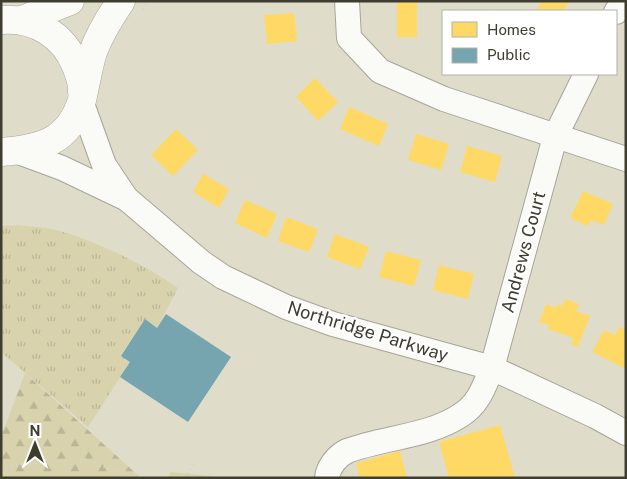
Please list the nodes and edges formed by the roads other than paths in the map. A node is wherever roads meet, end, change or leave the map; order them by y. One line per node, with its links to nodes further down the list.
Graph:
1 (70, 1): 4 (main road)
2 (347, 1): 7 (street)
3 (130, 7): 6 (main road)
4 (8, 19): 6 (main road)
5 (586, 75): 7 (street, Andrews Court)
6 (81, 101): 8 (main road); 10 (street, Northridge Parkway)
7 (555, 137): 9 (street); 11 (street, Andrews Court)
8 (6, 149): 10 (street, Northridge Parkway)
9 (626, 159)
10 (128, 199): 11 (street, Northridge Parkway)
11 (492, 368): 12 (street, Northridge Parkway); 13 (street, Andrews Court)
12 (626, 433)
13 (327, 478)

